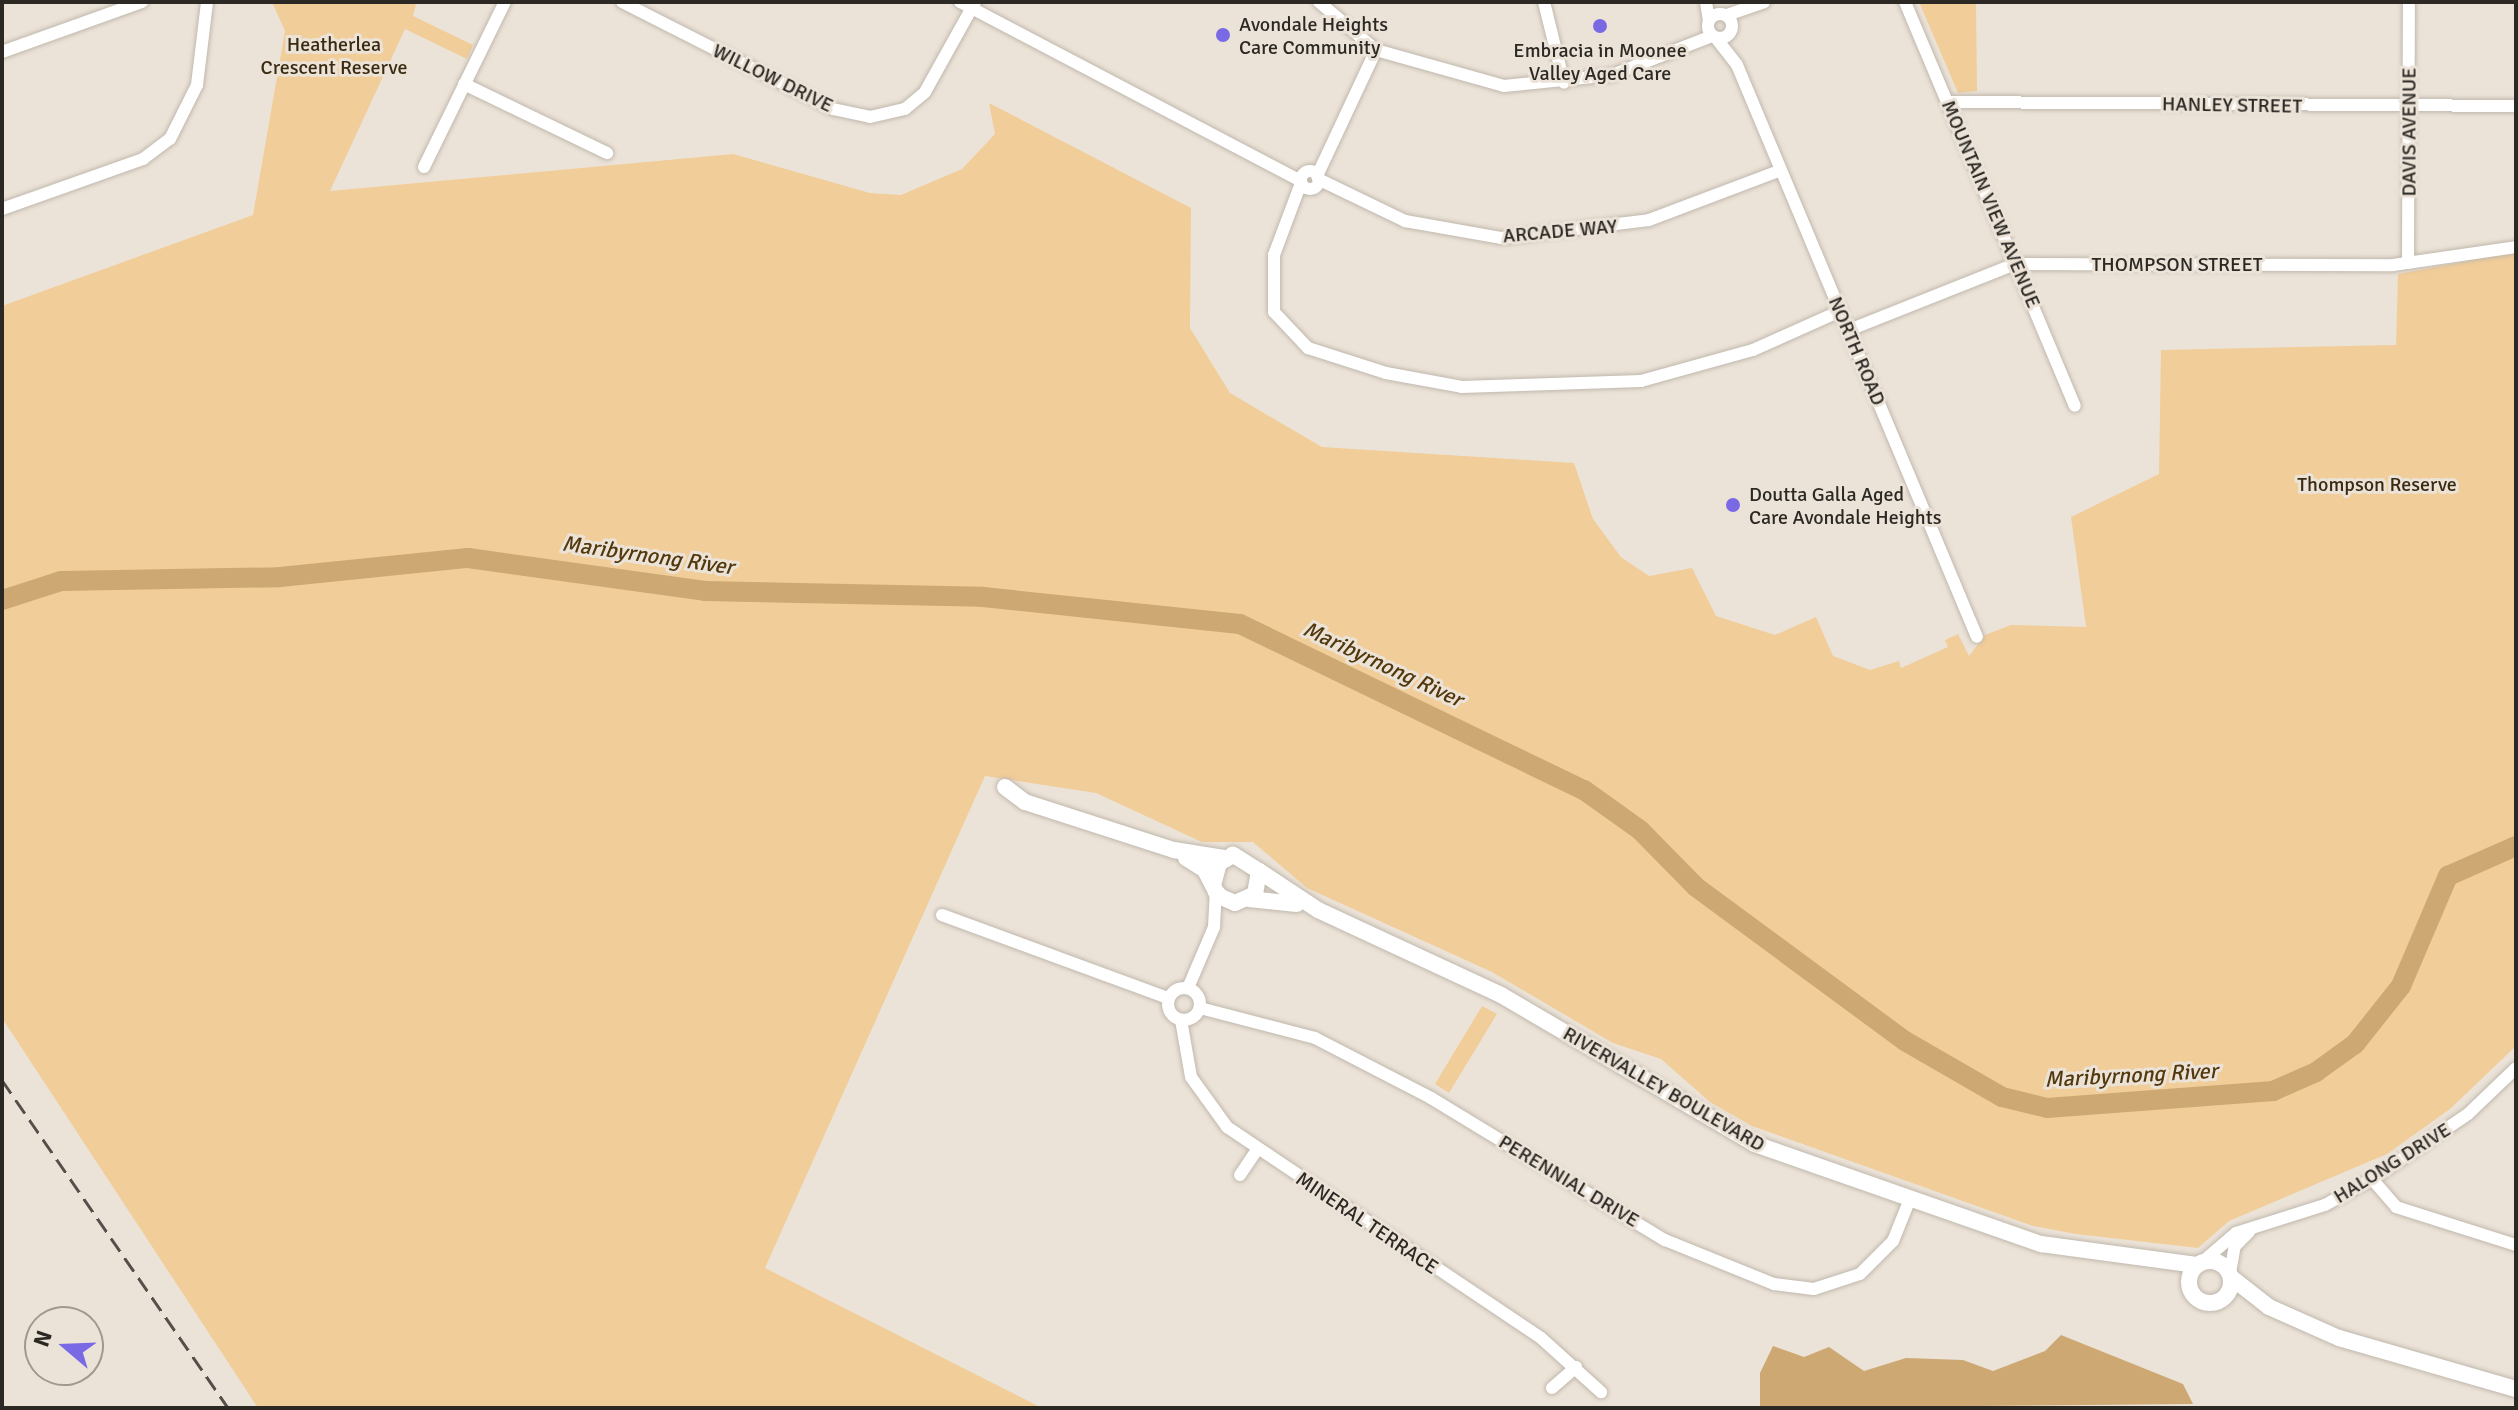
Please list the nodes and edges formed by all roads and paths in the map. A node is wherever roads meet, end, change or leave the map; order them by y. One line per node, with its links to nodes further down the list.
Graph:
1 (142, 2): 15 (street)
2 (207, 2): 25 (street)
3 (505, 2): 17 (street)
4 (622, 2): 11 (street, WILLOW DRIVE)
5 (1319, 2): 14 (street)
6 (1544, 2): 16 (street)
7 (1706, 2): 13 (street, NORTH ROAD)
8 (1714, 2): 13 (street, NORTH ROAD)
9 (1905, 2): 18 (street, MOUNTAIN VIEW AVENUE)
10 (2409, 2): 19 (street, DAVIS AVENUE)
11 (969, 4): 24 (street, ARCADE WAY)
12 (1759, 4): 13 (street)
13 (1720, 27): 16 (street); 23 (street, NORTH ROAD)
14 (1376, 50): 16 (street); 24 (street)
15 (2, 52)
16 (1564, 83)
17 (464, 84): 21 (street); 22 (street)
18 (1949, 102): 19 (street, HANLEY STREET); 28 (street, MOUNTAIN VIEW AVENUE)
19 (2409, 106): 20 (street, HANLEY STREET); 27 (street, DAVIS AVENUE)
20 (2516, 106)
21 (607, 153)
22 (424, 167)
23 (1779, 171): 24 (street, ARCADE WAY); 29 (street, NORTH ROAD)
24 (1310, 180): 29 (street)
25 (2, 209)
26 (2516, 247): 27 (street, THOMPSON STREET)
27 (2408, 263): 28 (street, THOMPSON STREET)
28 (2015, 264): 30 (street, THOMPSON STREET); 31 (street, MOUNTAIN VIEW AVENUE)
29 (1840, 311): 30 (street, NORTH ROAD)
30 (1849, 330): 32 (street, NORTH ROAD)
31 (2075, 406)
32 (1977, 637)
33 (1005, 787): 34 (street)
34 (1174, 850): 35 (street); 37 (street)
35 (1225, 858): 36 (street, RIVERVALLEY BOULEVARD); 37 (street)
36 (1259, 871): 38 (street); 39 (street, RIVERVALLEY BOULEVARD)
37 (1215, 888): 38 (street, RIVERVALLEY BOULEVARD); 41 (street)
38 (1246, 900): 39 (street, RIVERVALLEY BOULEVARD); 41 (street)
39 (1318, 910): 50 (street, RIVERVALLEY BOULEVARD)
40 (942, 915): 43 (street)
41 (1207, 945): 42 (street)
42 (1188, 988): 43 (street); 44 (street)
43 (1168, 998): 45 (street)
44 (1200, 1008): 45 (street); 50 (street, PERENNIAL DRIVE)
45 (1181, 1020): 47 (street, MINERAL TERRACE)
46 (2516, 1068): 49 (street, HALONG DRIVE)
47 (1257, 1150): 48 (street); 59 (street, MINERAL TERRACE)
48 (1240, 1175)
49 (2372, 1179): 51 (street, HALONG DRIVE); 52 (street)
50 (1910, 1199): 54 (street, RIVERVALLEY BOULEVARD)
51 (2252, 1230): 53 (street, HALONG DRIVE); 55 (street)
52 (2516, 1245)
53 (2199, 1264): 54 (street, RIVERVALLEY BOULEVARD); 55 (street); 56 (street)
54 (2162, 1265): 56 (street)
55 (2231, 1276): 57 (street); 58 (street)
56 (2194, 1295): 57 (street)
57 (2220, 1301): 58 (street)
58 (2269, 1307): 61 (street)
59 (1576, 1367): 60 (street); 62 (street, MINERAL TERRACE)
60 (1552, 1388)
61 (2516, 1389)
62 (1601, 1392)

